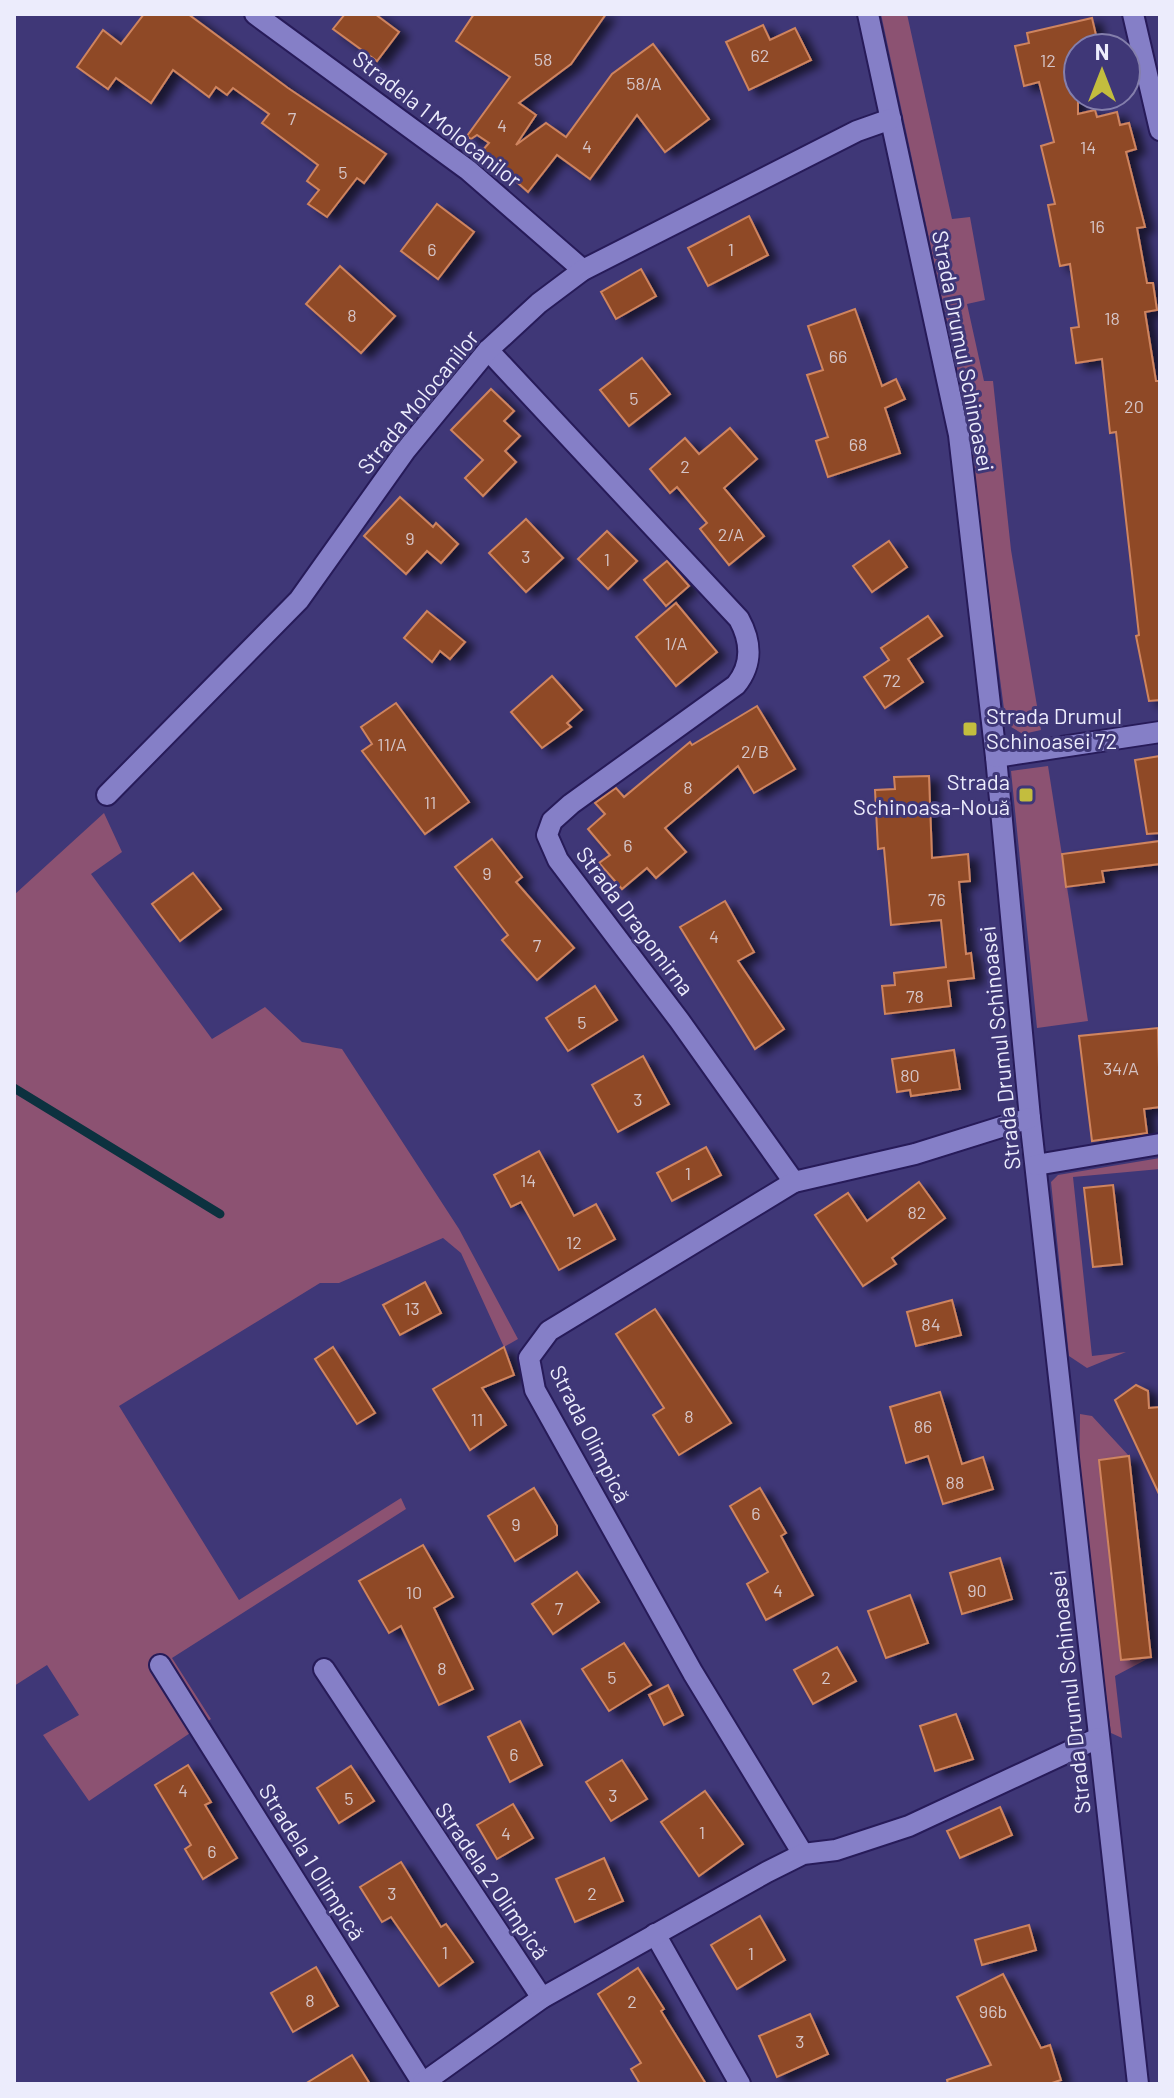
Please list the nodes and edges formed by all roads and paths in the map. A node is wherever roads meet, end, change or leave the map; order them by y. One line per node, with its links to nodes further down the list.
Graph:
1 (255, 14): 6 (street, Stradela 1 Molocanilor)
2 (868, 14): 4 (street, Strada Drumul Schinoasei)
3 (1133, 14): 5 (street)
4 (891, 119): 6 (street, Strada Molocanilor); 9 (street, Strada Drumul Schinoasei)
5 (1160, 130)
6 (583, 270): 7 (street, Strada Molocanilor)
7 (488, 350): 10 (street, Strada Molocanilor); 14 (street, Strada Dragomirna)
8 (1160, 732): 9 (street)
9 (996, 757): 11 (street, Strada Drumul Schinoasei)
10 (107, 795)
11 (1030, 1118): 13 (street, Strada Drumul Schinoasei); 14 (street, Strada Olimpică)
12 (1160, 1144): 13 (street)
13 (1036, 1165): 17 (street, Strada Drumul Schinoasei)
14 (794, 1182): 18 (street, Strada Olimpică)
15 (160, 1665): 21 (street, Stradela 1 Olimpică)
16 (324, 1669): 20 (street, Stradela 2 Olimpică)
17 (1098, 1738): 18 (street); 23 (street, Strada Drumul Schinoasei)
18 (803, 1854): 19 (street)
19 (655, 1934): 20 (street); 22 (street)
20 (542, 1998): 21 (street)
21 (423, 2084)
22 (740, 2084)
23 (1138, 2084)

